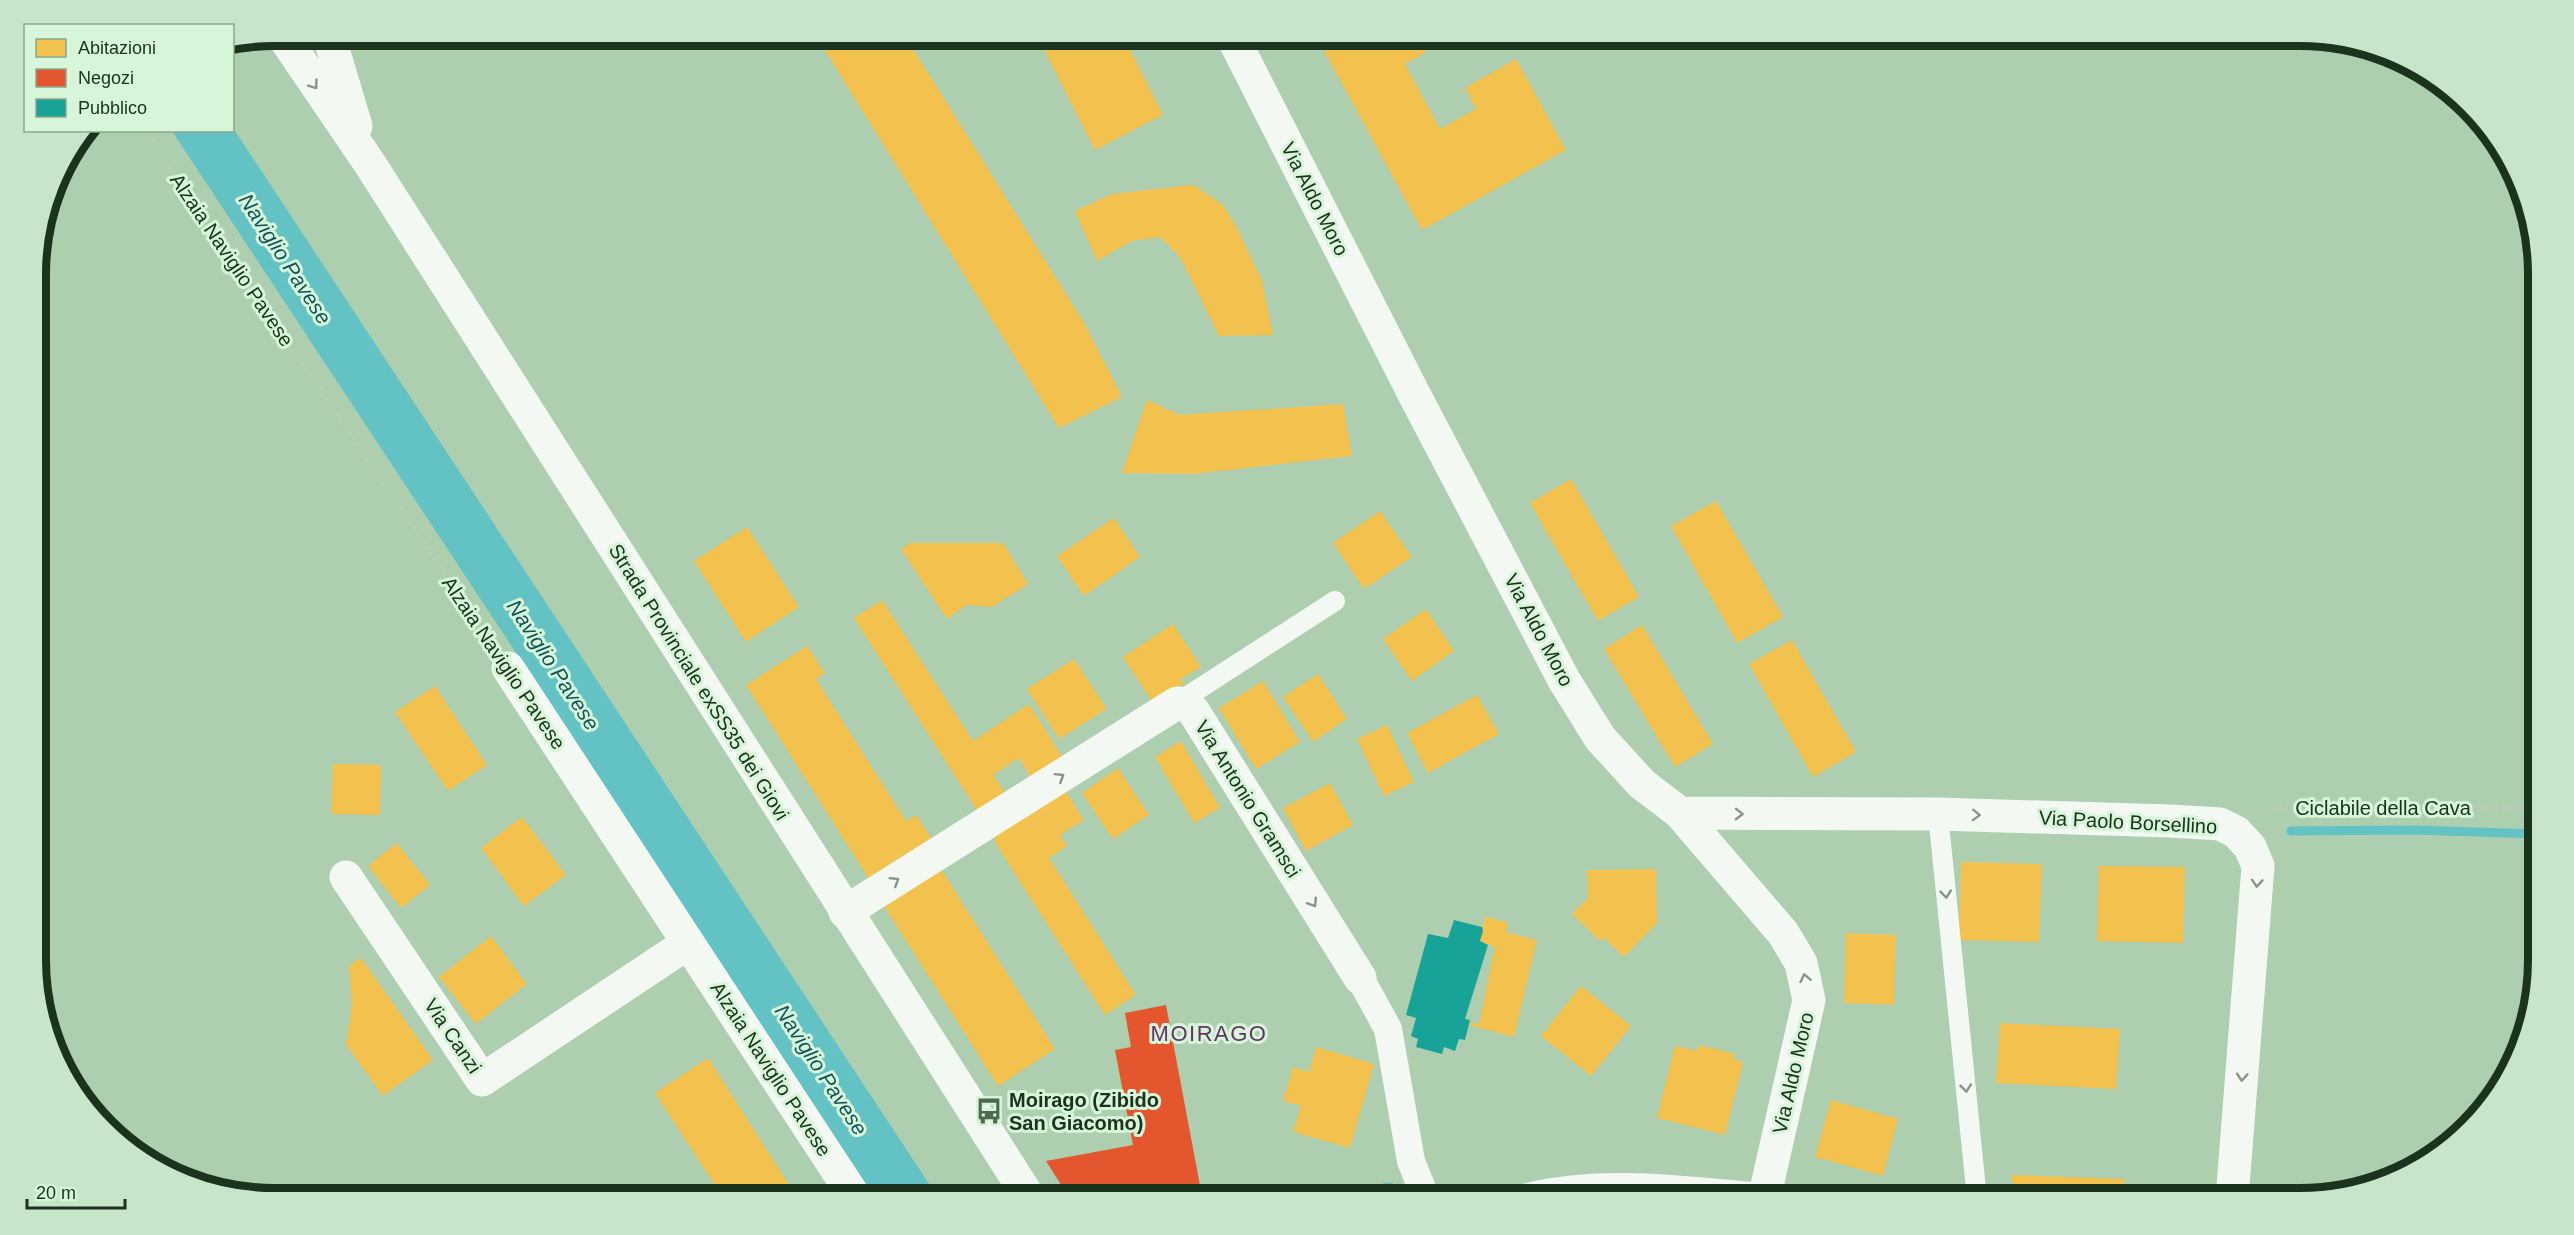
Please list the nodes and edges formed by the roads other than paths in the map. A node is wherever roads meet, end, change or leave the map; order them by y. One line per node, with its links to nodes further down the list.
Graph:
1 (290, 46): 4 (street, one-way to 4)
2 (332, 46): 4 (street)
3 (1237, 46): 8 (street, Via Aldo Moro)
4 (370, 164): 11 (street, Strada Provinciale exSS35 dei Giovi)
5 (1335, 601): 7 (lane)
6 (508, 668): 12 (street, Alzaia Naviglio Pavese)
7 (1177, 703): 11 (street, Via Antonio Gramsci, one-way to 7); 13 (street, Via Antonio Gramsci, one-way to 13)
8 (1680, 813): 9 (street, Via Paolo Borsellino, one-way to 9); 17 (street, Via Aldo Moro, one-way to 8)
9 (1938, 814): 18 (lane, one-way to 18); 19 (street, Via Paolo Borsellino, one-way to 19)
10 (346, 877): 12 (street, Via Canzi)
11 (845, 912): 15 (street, Strada Provinciale exSS35 dei Giovi)
12 (688, 943): 14 (street, Alzaia Naviglio Pavese)
13 (1360, 978): 16 (street, Via Antonio Gramsci)
14 (849, 1188)
15 (1023, 1188)
16 (1422, 1188)
17 (1765, 1188)
18 (1976, 1188)
19 (2233, 1188)

